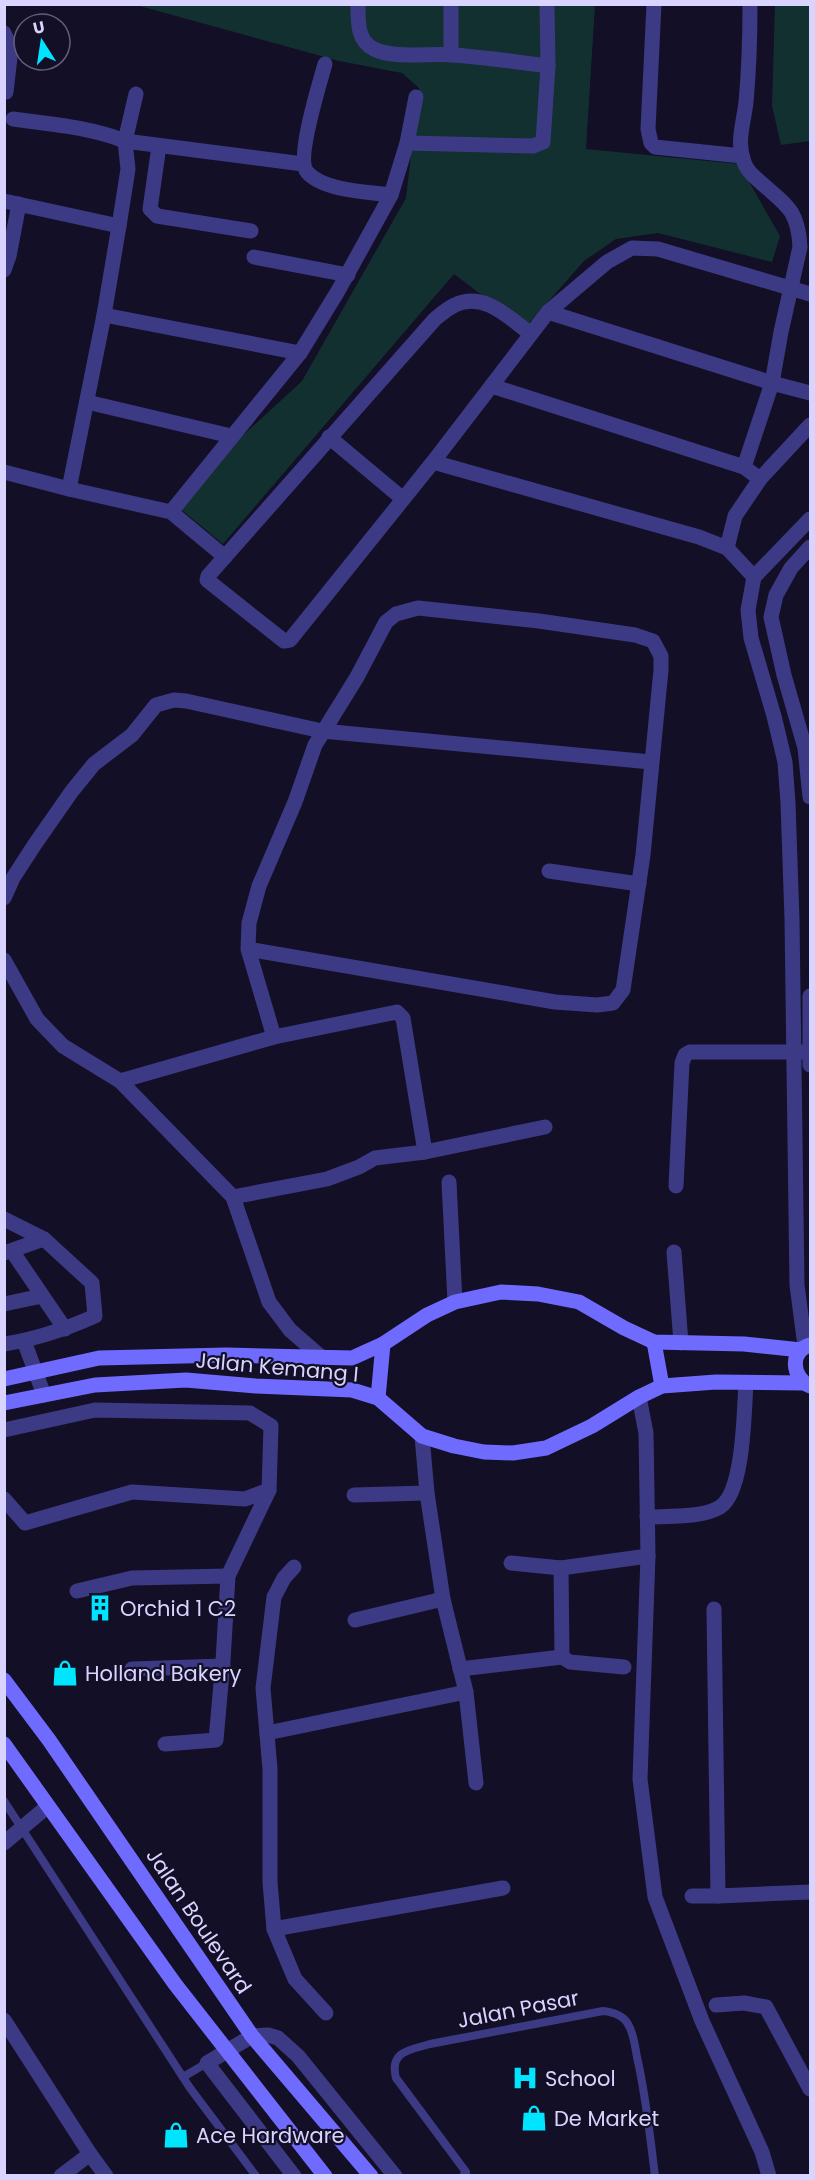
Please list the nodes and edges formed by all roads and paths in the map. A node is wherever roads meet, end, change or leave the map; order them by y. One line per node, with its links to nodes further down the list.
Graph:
1 (358, 4): 7 (street)
2 (451, 4): 7 (street)
3 (547, 4): 9 (street)
4 (654, 4): 17 (street)
5 (750, 4): 17 (street)
6 (4, 33): 10 (street)
7 (451, 55): 9 (street)
8 (325, 64): 18 (street)
9 (548, 66): 15 (street)
10 (6, 92)
11 (136, 94): 14 (street)
12 (416, 97): 15 (street)
13 (13, 119): 14 (street)
14 (125, 141): 16 (street); 21 (street)
15 (407, 143): 19 (street)
16 (159, 146): 18 (street); 22 (street)
17 (742, 156): 26 (street)
18 (303, 164): 19 (street)
19 (391, 195): 25 (street)
20 (12, 202): 21 (street); 24 (street)
21 (119, 226): 29 (street)
22 (251, 231)
23 (254, 257): 25 (street)
24 (4, 270)
25 (348, 275): 31 (street)
26 (792, 289): 27 (street); 28 (street); 32 (street)
27 (810, 294)
28 (548, 312): 30 (street); 32 (street)
29 (104, 315): 31 (street); 35 (street)
30 (531, 334): 33 (street); 38 (street)
31 (300, 353): 37 (street)
32 (772, 383): 34 (street); 40 (street)
33 (492, 386): 39 (street); 40 (street)
34 (810, 393)
35 (87, 402): 37 (street); 43 (street)
36 (810, 425): 42 (street)
37 (231, 436): 45 (street)
38 (330, 437): 44 (street); 49 (street)
39 (433, 462): 44 (street); 48 (street)
40 (744, 467): 42 (street)
41 (4, 472): 43 (street)
42 (760, 479): 48 (street)
43 (69, 489): 45 (street)
44 (403, 499): 49 (street)
45 (171, 512): 49 (street)
46 (810, 519): 50 (street)
47 (810, 547): 53 (street)
48 (727, 548): 50 (street)
49 (225, 557)
50 (754, 578): 61 (street)
51 (322, 731): 52 (street); 52 (street); 56 (street); 57 (street)
52 (651, 762): 55 (street)
53 (810, 797)
54 (549, 871): 55 (street)
55 (639, 884): 57 (street)
56 (4, 898)
57 (248, 949): 60 (street)
58 (4, 960): 64 (street)
59 (810, 996): 62 (street)
60 (274, 1037): 64 (street); 66 (street)
61 (793, 1052): 62 (street); 68 (street); 83 (street)
62 (810, 1052): 63 (street)
63 (810, 1065)
64 (120, 1081): 69 (street)
65 (545, 1127): 66 (street)
66 (425, 1152): 69 (street)
67 (449, 1182): 75 (street)
68 (676, 1186)
69 (233, 1197): 85 (street)
70 (4, 1219): 71 (street)
71 (44, 1239): 72 (street); 77 (street)
72 (8, 1252): 74 (street)
73 (674, 1252): 80 (street)
74 (42, 1296): 76 (street); 77 (street)
75 (455, 1302): 79 (street, Jalan Kemang I); 82 (street, Jalan Kemang I)
76 (4, 1304)
77 (65, 1329): 78 (street)
78 (24, 1341): 81 (street); 86 (street)
79 (654, 1342): 80 (street, Jalan Kemang I); 91 (street)
80 (681, 1343): 83 (street, Jalan Kemang I)
81 (4, 1344)
82 (383, 1344): 85 (street, Jalan Kemang I); 94 (street)
83 (805, 1347): 90 (street)
84 (226, 1355): 85 (street, Jalan Kemang I); 86 (street, Jalan Kemang I); 89 (street)
85 (321, 1357)
86 (36, 1372): 87 (street, Jalan Kemang I); 92 (street)
87 (4, 1379)
88 (747, 1383): 90 (street, Jalan Kemang I); 91 (street, Jalan Kemang I); 102 (street)
89 (227, 1384): 92 (street, Jalan Kemang I); 94 (street, Jalan Kemang I)
90 (807, 1385)
91 (662, 1386): 93 (street, Jalan Kemang I)
92 (44, 1395): 95 (street, Jalan Kemang I)
93 (639, 1397): 97 (street, Jalan Kemang I); 102 (street)
94 (378, 1398): 97 (street, Jalan Kemang I)
95 (4, 1402)
96 (4, 1430): 98 (street)
97 (422, 1436): 99 (street)
98 (268, 1490): 101 (street); 107 (street)
99 (427, 1493): 100 (street); 109 (street)
100 (354, 1495)
101 (4, 1499)
102 (646, 1517): 103 (street)
103 (648, 1556): 106 (street); 150 (street)
104 (511, 1563): 106 (street)
105 (294, 1567): 119 (street)
106 (561, 1568): 112 (street)
107 (228, 1576): 108 (street); 113 (street)
108 (76, 1591)
109 (443, 1599): 111 (street); 116 (street)
110 (714, 1609): 130 (street)
111 (355, 1620)
112 (562, 1658): 114 (street); 116 (street)
113 (223, 1666): 115 (street); 121 (street)
114 (624, 1667)
115 (132, 1669)
116 (460, 1670): 118 (street)
117 (4, 1680): 135 (street, Jalan Boulevard)
118 (466, 1692): 119 (street); 122 (street)
119 (267, 1733): 131 (street)
120 (4, 1744): 124 (street)
121 (165, 1744)
122 (476, 1783)
123 (4, 1801): 125 (lane)
124 (48, 1806): 125 (street); 136 (street)
125 (23, 1828): 126 (street); 138 (lane)
126 (4, 1843)
127 (503, 1888): 131 (street)
128 (810, 1892): 130 (street)
129 (692, 1896): 130 (street)
130 (718, 1896)
131 (274, 1929): 133 (street)
132 (716, 2005): 139 (street)
133 (326, 2013)
134 (4, 2020): 140 (street)
135 (252, 2036): 136 (street); 147 (street, Jalan Boulevard); 148 (street)
136 (226, 2051): 137 (street); 146 (street)
137 (207, 2063): 138 (lane); 145 (street)
138 (183, 2077): 144 (lane)
139 (810, 2089)
140 (90, 2154): 142 (street); 143 (street)
141 (466, 2174): 149 (lane, Jalan Pasar)
142 (61, 2175)
143 (106, 2175)
144 (256, 2175)
145 (294, 2175)
146 (325, 2175)
147 (371, 2175)
148 (395, 2175)
149 (656, 2175)
150 (769, 2175)

